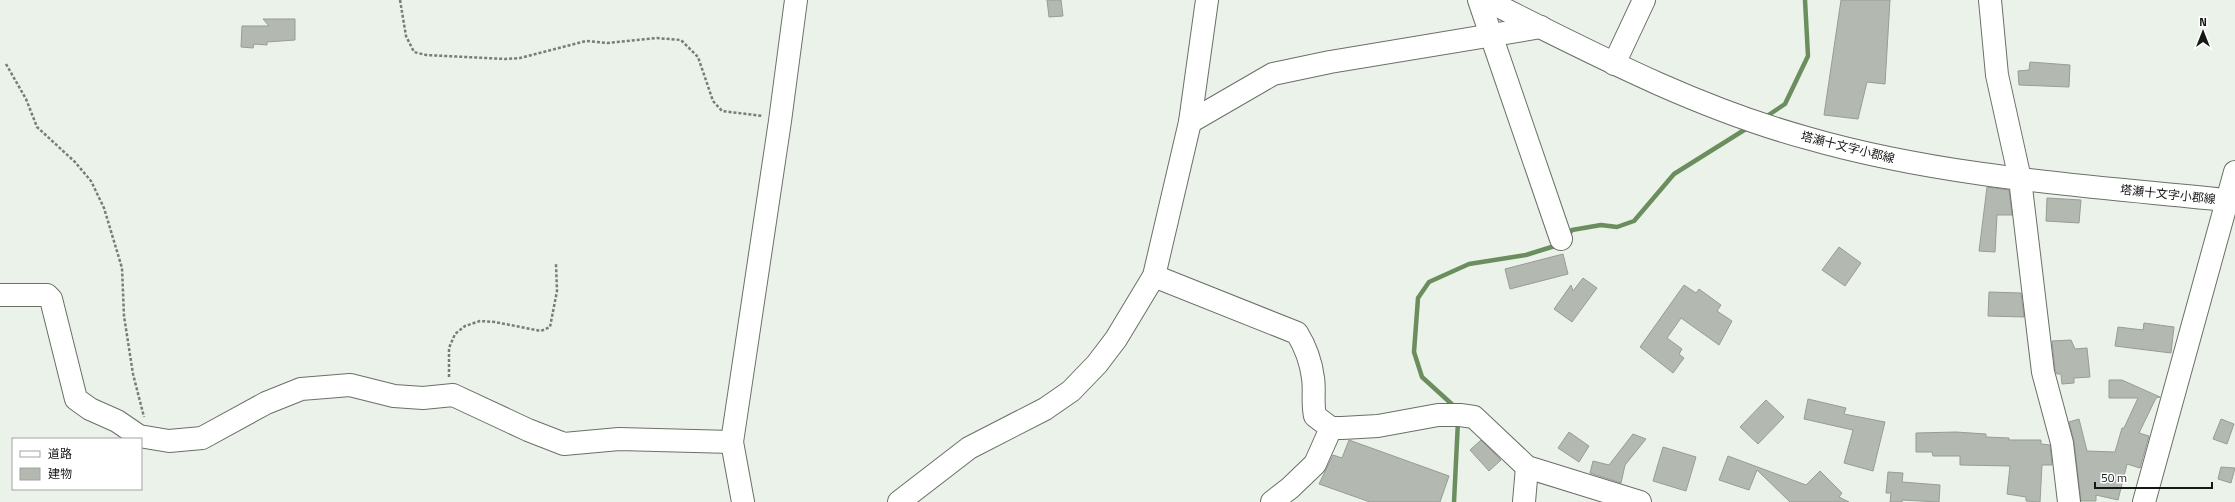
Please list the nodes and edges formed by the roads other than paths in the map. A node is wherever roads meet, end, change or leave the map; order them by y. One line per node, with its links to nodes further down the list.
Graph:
1 (796, 0): 18 (street)
2 (1207, 0): 10 (street)
3 (1479, 0): 8 (street)
4 (1486, 0): 7 (street, 塔瀬十文字小郡線)
5 (1644, 0): 9 (street)
6 (1990, 0): 12 (street)
7 (1541, 27): 8 (street); 9 (street, 塔瀬十文字小郡線)
8 (1492, 35): 10 (street); 14 (street)
9 (1614, 64): 12 (street, 塔瀬十文字小郡線)
10 (1190, 122): 15 (street)
11 (2235, 172): 13 (street)
12 (2020, 179): 13 (street, 塔瀬十文字小郡線); 25 (street)
13 (2232, 200): 26 (street)
14 (1561, 239)
15 (1154, 276): 17 (street); 21 (street)
16 (0, 295): 18 (street)
17 (1331, 428): 19 (street); 22 (street)
18 (732, 442): 20 (street)
19 (1527, 467): 23 (street); 24 (street)
20 (743, 502)
21 (898, 502)
22 (1272, 502)
23 (1524, 502)
24 (1640, 502)
25 (2069, 502)
26 (2144, 502)

